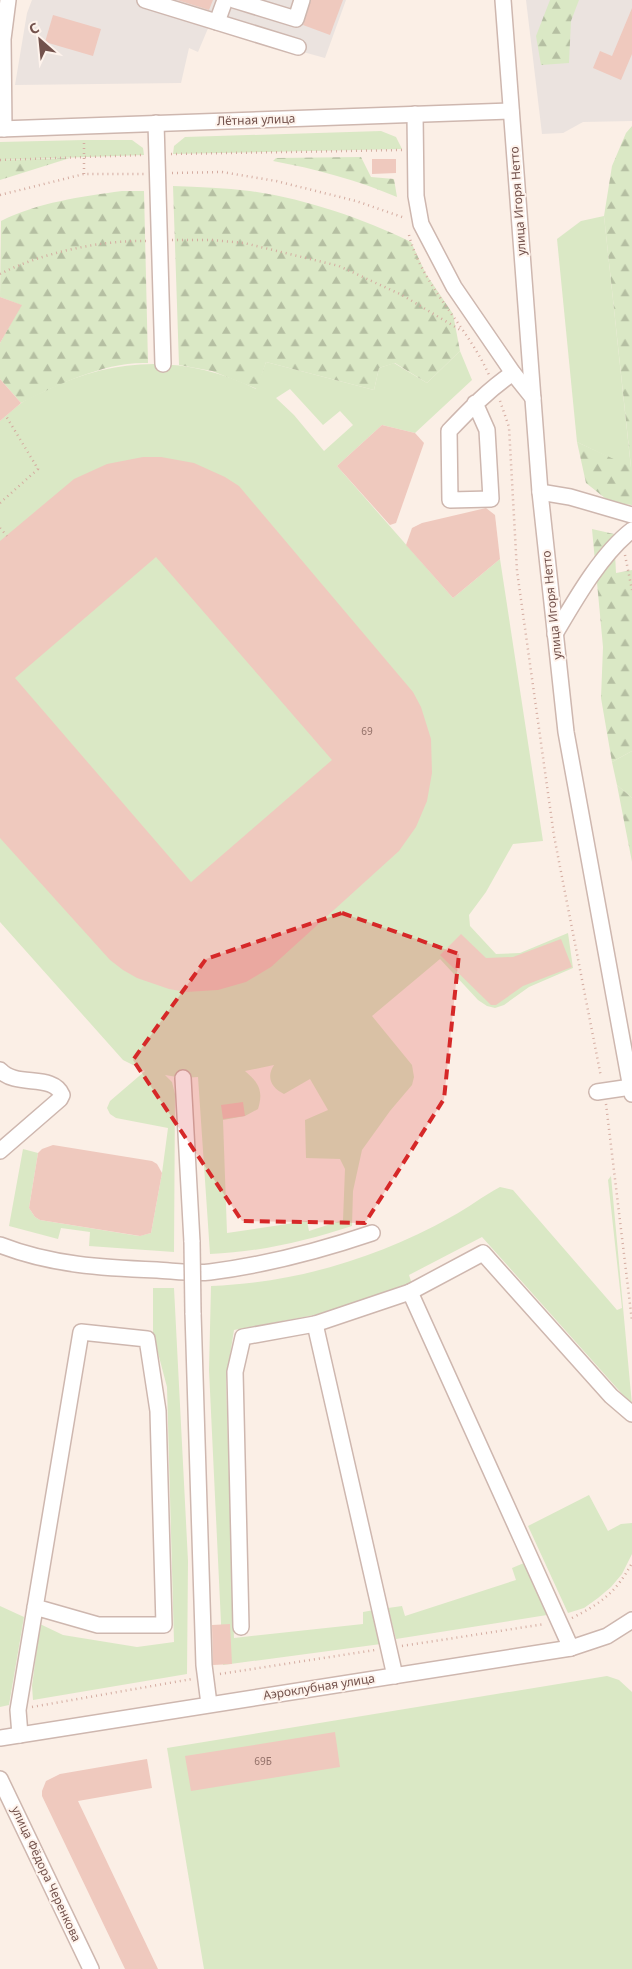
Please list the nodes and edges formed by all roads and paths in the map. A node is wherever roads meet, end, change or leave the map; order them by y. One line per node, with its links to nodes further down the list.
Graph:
1 (8, 0): 12 (street)
2 (145, 0): 7 (street)
3 (225, 0): 7 (street)
4 (234, 0): 5 (street)
5 (302, 0)
6 (503, 0): 9 (street, улица Игоря Нетто)
7 (217, 22): 8 (street)
8 (298, 47)
9 (511, 111): 10 (street, Лётная улица); 31 (street, улица Игоря Нетто)
10 (414, 114): 11 (street, Лётная улица); 29 (street)
11 (156, 123): 12 (street, Лётная улица); 24 (street)
12 (2, 129)
13 (84, 140): 17 (path)
14 (402, 149): 15 (path)
15 (172, 154)
16 (144, 155): 17 (path)
17 (84, 158): 18 (path); 20 (path)
18 (0, 160)
19 (173, 173): 23 (path)
20 (84, 174): 21 (path); 22 (path)
21 (147, 174)
22 (0, 195)
23 (405, 218)
24 (159, 241): 26 (path); 27 (path); 28 (street)
25 (411, 242): 27 (path)
26 (0, 274)
27 (464, 332): 30 (path)
28 (163, 364)
29 (512, 373): 30 (street); 31 (street)
30 (494, 386): 32 (street); 45 (path)
31 (533, 398): 34 (street, улица Игоря Нетто)
32 (475, 403): 32 (street)
33 (6, 416): 35 (path)
34 (540, 492): 36 (street); 41 (street, улица Игоря Нетто)
35 (0, 503)
36 (632, 515)
37 (0, 528): 39 (path)
38 (627, 534): 40 (path); 41 (street)
39 (7, 536)
40 (632, 590)
41 (555, 634): 44 (street, улица Игоря Нетто)
42 (0, 1070): 46 (street)
43 (183, 1078): 63 (street, bridge)
44 (632, 1090): 45 (street)
45 (601, 1092): 50 (path)
46 (0, 1151)
47 (372, 1234): 48 (street)
48 (0, 1246)
49 (410, 1292): 51 (street); 52 (street); 60 (street)
50 (632, 1321)
51 (315, 1324): 58 (street); 62 (street)
52 (632, 1414)
53 (632, 1563): 55 (path)
54 (35, 1607): 54 (street); 65 (street)
55 (568, 1620)
56 (632, 1620): 60 (street, Аэроклубная улица)
57 (549, 1624): 59 (path)
58 (241, 1627)
59 (401, 1646)
60 (571, 1648): 62 (street, Аэроклубная улица)
61 (382, 1649): 63 (path)
62 (395, 1676): 64 (street, Аэроклубная улица)
63 (205, 1677): 64 (street); 65 (path)
64 (209, 1704): 66 (street, Аэроклубная улица)
65 (18, 1710): 66 (street)
66 (20, 1735): 67 (street, Аэроклубная улица)
67 (0, 1738)
68 (0, 1779): 69 (street, улица Фёдора Черенкова)
69 (91, 1969)

